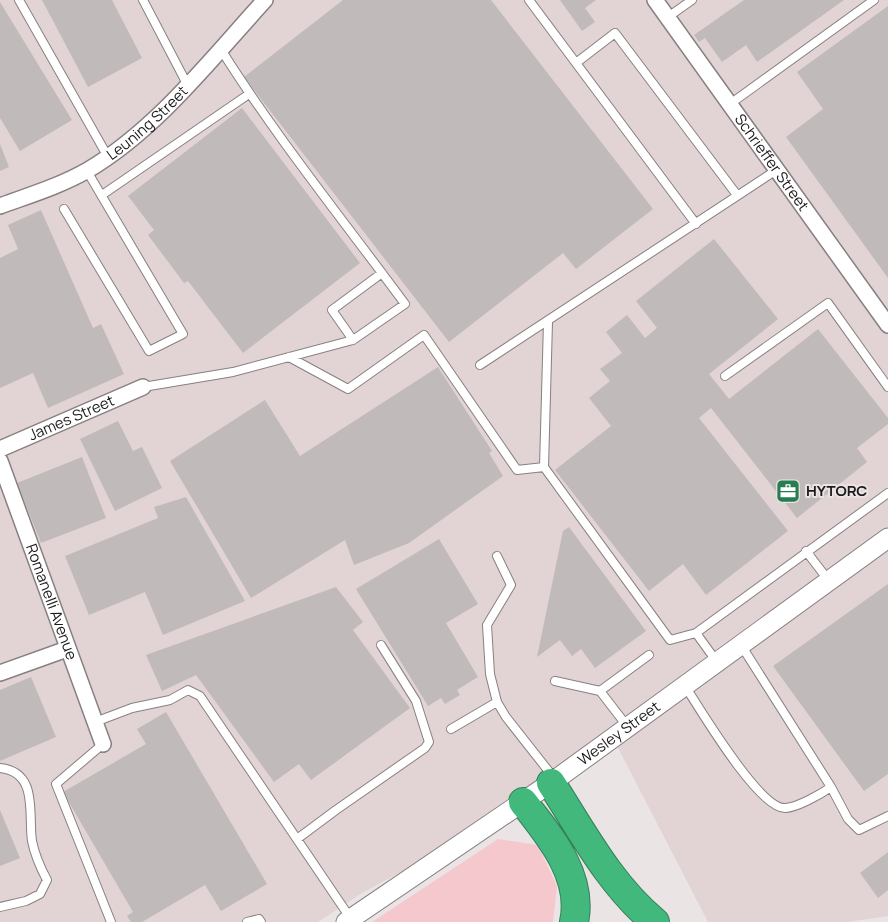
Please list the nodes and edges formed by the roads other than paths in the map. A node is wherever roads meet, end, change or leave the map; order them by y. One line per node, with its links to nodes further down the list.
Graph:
1 (19, 0): 14 (lane)
2 (143, 0): 11 (lane)
3 (265, 0): 9 (street, Leuning Street)
4 (529, 0): 10 (lane)
5 (655, 0): 8 (street, Schrieffer Street)
6 (692, 0): 8 (lane)
7 (874, 0): 13 (lane)
8 (668, 17): 13 (street, Schrieffer Street)
9 (220, 48): 11 (street, Leuning Street); 12 (lane)
10 (576, 63): 17 (lane); 21 (lane)
11 (186, 84): 14 (street, Leuning Street)
12 (249, 94): 18 (lane); 22 (lane)
13 (730, 104): 15 (street, Schrieffer Street)
14 (108, 157): 16 (street, Leuning Street)
15 (778, 169): 17 (lane); 24 (street, Schrieffer Street)
16 (87, 170): 18 (lane); 19 (street, Leuning Street)
17 (737, 194): 21 (lane)
18 (102, 195): 20 (lane)
19 (0, 206)
20 (64, 209)
21 (696, 224): 23 (lane)
22 (382, 273): 25 (lane); 25 (lane)
23 (548, 322): 27 (lane); 33 (lane)
24 (888, 325)
25 (353, 340): 26 (lane)
26 (289, 357): 30 (lane); 33 (lane)
27 (480, 365)
28 (725, 376): 29 (lane)
29 (888, 387)
30 (143, 388): 31 (street, James Street)
31 (0, 448)
32 (0, 461): 42 (street, Romanelli Avenue)
33 (544, 467): 39 (lane)
34 (888, 493): 36 (lane)
35 (888, 538): 38 (street, Wesley Street)
36 (806, 551): 38 (lane); 39 (lane)
37 (497, 556): 49 (lane)
38 (829, 581): 41 (street, Wesley Street)
39 (696, 633): 44 (lane)
40 (381, 645): 59 (lane)
41 (741, 645): 44 (street, Wesley Street); 56 (lane)
42 (68, 650): 45 (street); 50 (street, Romanelli Avenue)
43 (649, 655): 48 (lane)
44 (718, 662): 47 (street, Wesley Street)
45 (0, 673)
46 (555, 681): 48 (lane)
47 (685, 686): 51 (street, Wesley Street); 56 (lane)
48 (600, 691): 51 (lane)
49 (497, 702): 52 (lane); 55 (lane)
50 (95, 722): 53 (street, Romanelli Avenue); 59 (lane)
51 (628, 728): 55 (street, Wesley Street)
52 (451, 729)
53 (103, 744): 62 (lane)
54 (0, 768): 60 (lane)
55 (553, 781): 57 (street, Wesley Street); 66 (highway)
56 (831, 787): 58 (lane)
57 (523, 802): 61 (street, Wesley Street); 65 (highway)
58 (888, 816)
59 (297, 839): 61 (lane)
60 (0, 907)
61 (348, 920)
62 (112, 922)
63 (247, 922): 64 (lane)
64 (261, 922)
65 (574, 922)
66 (655, 922)

